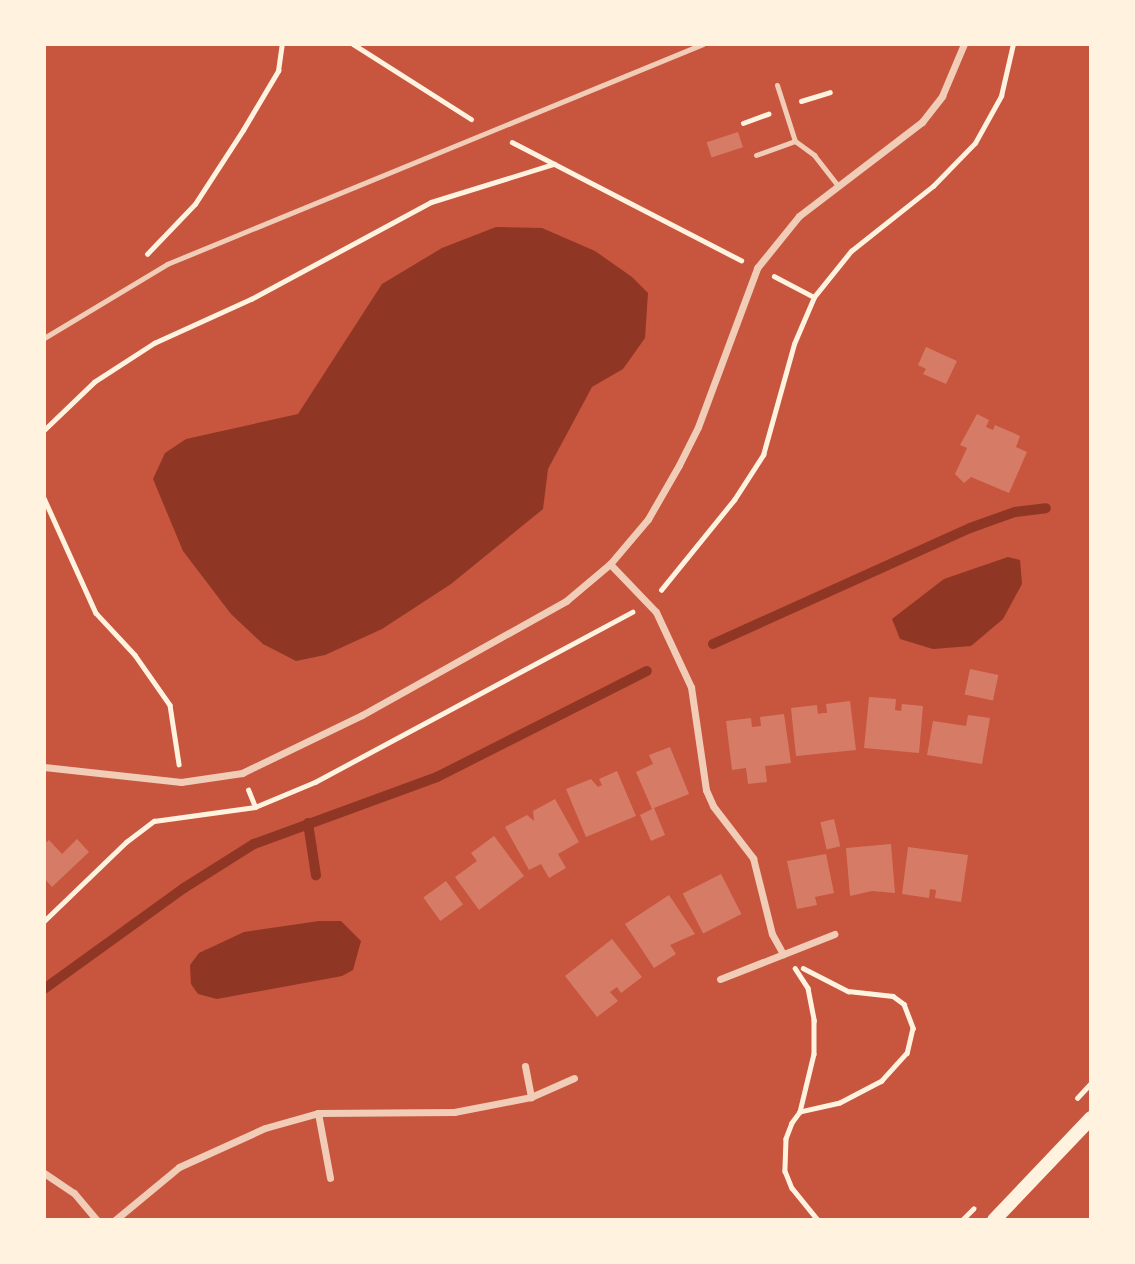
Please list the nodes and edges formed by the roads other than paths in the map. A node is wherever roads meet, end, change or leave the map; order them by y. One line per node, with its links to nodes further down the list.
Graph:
1 (703, 44): 7 (lane)
2 (964, 44): 6 (street)
3 (777, 85): 4 (lane)
4 (795, 141): 5 (lane); 6 (lane)
5 (756, 155)
6 (838, 186): 8 (street)
7 (44, 338)
8 (610, 564): 9 (street); 11 (street)
9 (44, 766)
10 (834, 934): 11 (street)
11 (783, 954): 12 (street)
12 (720, 979)
13 (525, 1066): 15 (street)
14 (574, 1078): 15 (street)
15 (531, 1097): 16 (street)
16 (318, 1113): 19 (street); 21 (street)
17 (1091, 1118): 22 (main road)
18 (44, 1173): 20 (street)
19 (330, 1178)
20 (97, 1220)
21 (115, 1220)
22 (994, 1220)

